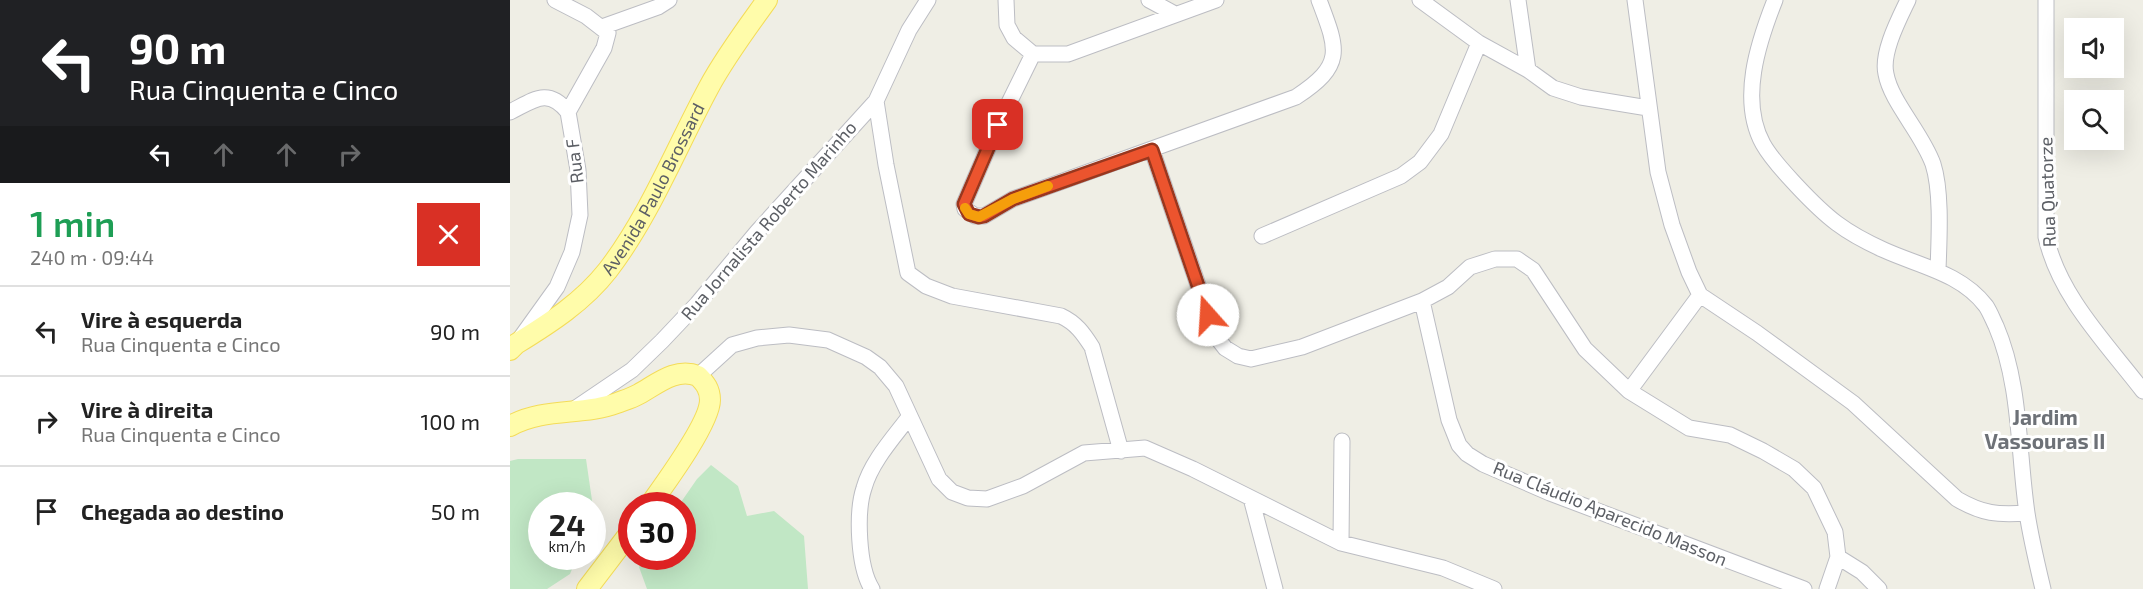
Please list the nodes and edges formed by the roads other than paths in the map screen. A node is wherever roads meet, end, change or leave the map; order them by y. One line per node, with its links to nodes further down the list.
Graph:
1 (555, 0): 16 (street)
2 (669, 0): 16 (street)
3 (766, 0): 29 (main road, Avenida Paulo Brossard)
4 (928, 0): 20 (street, Rua Jornalista Roberto Marinho)
5 (1006, 0): 18 (street)
6 (1149, 0): 15 (street)
7 (1216, 0): 15 (street)
8 (1319, 0): 24 (street)
9 (1420, 0): 17 (street)
10 (1518, 0): 19 (street)
11 (1635, 0): 21 (street)
12 (1775, 0): 26 (street)
13 (1908, 0): 26 (street)
14 (2046, 0): 31 (street, Rua Quatorze)
15 (1175, 14): 18 (street)
16 (602, 27): 23 (street)
17 (1479, 43): 19 (street); 25 (street)
18 (1033, 54): 24 (street)
19 (1528, 70): 21 (street)
20 (876, 100): 33 (street, Rua Jornalista Roberto Marinho); 37 (street)
21 (1648, 108): 27 (street)
22 (510, 112): 23 (street)
23 (568, 112): 29 (street, Rua F)
24 (1152, 150): 28 (street)
25 (1262, 236)
26 (1938, 270): 40 (street)
27 (1700, 295): 32 (street); 40 (street)
28 (1422, 301): 32 (street); 48 (street, Rua Cláudio Aparecido Masson)
29 (513, 347)
30 (698, 376): 33 (main road); 34 (street); 38 (main road)
31 (2143, 391)
32 (1629, 392): 43 (street)
33 (573, 410): 35 (main road)
34 (909, 417): 37 (street); 45 (street)
35 (510, 426)
36 (1341, 441): 41 (street)
37 (1121, 451): 39 (street)
38 (659, 492)
39 (1251, 498): 41 (street); 46 (street)
40 (2027, 513): 51 (street)
41 (1341, 543): 47 (street)
42 (618, 548): 44 (main road)
43 (1838, 557): 49 (street); 50 (street)
44 (587, 589)
45 (872, 589)
46 (1275, 589)
47 (1494, 589)
48 (1804, 589)
49 (1827, 589)
50 (1879, 589)
51 (2043, 589)

